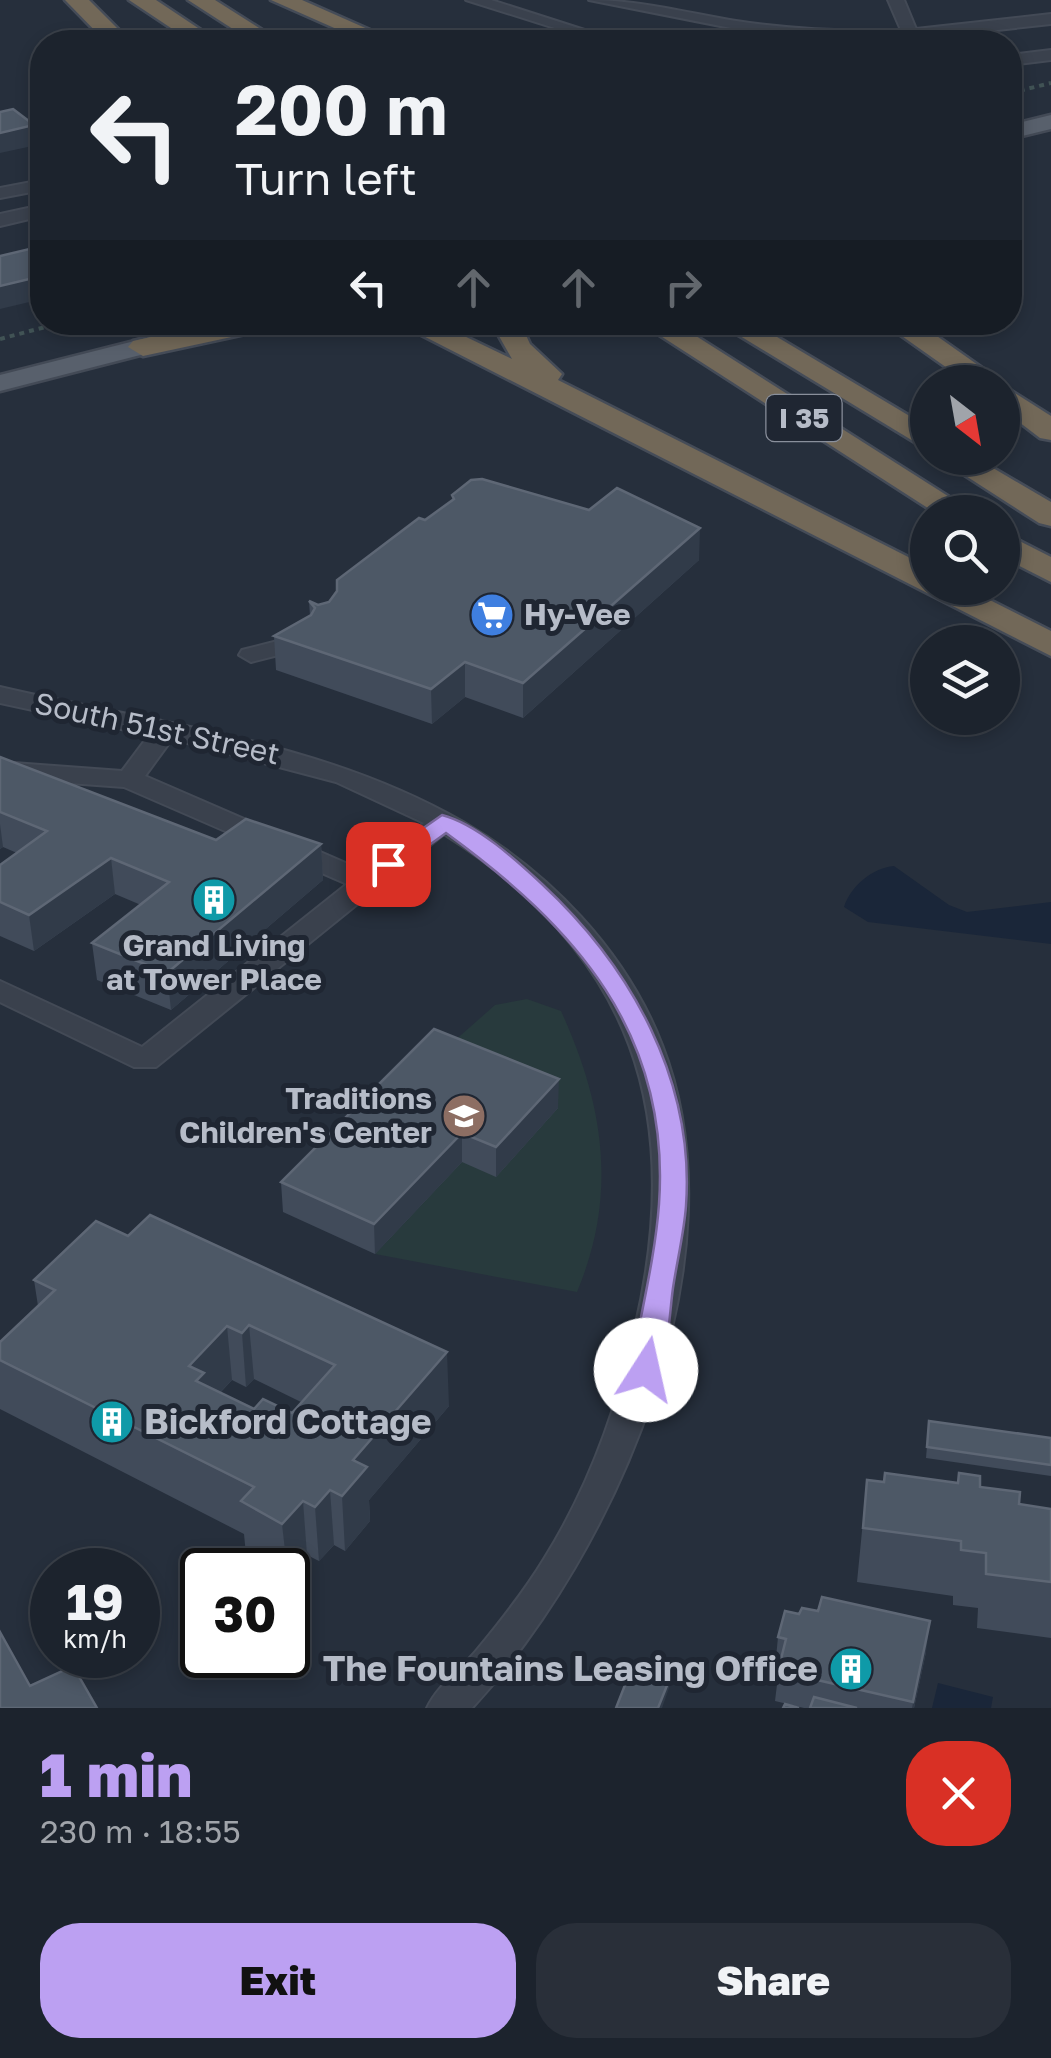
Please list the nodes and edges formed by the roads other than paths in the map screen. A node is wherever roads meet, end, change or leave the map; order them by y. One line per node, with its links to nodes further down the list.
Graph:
1 (76, 0): 9 (highway)
2 (140, 0): 10 (highway)
3 (199, 0): 11 (highway)
4 (282, 0): 12 (highway)
5 (474, 0): 13 (street)
6 (597, 0): 14 (street)
7 (896, 0): 15 (street)
8 (1051, 19): 16 (street)
9 (107, 30)
10 (189, 30)
11 (250, 30)
12 (356, 30)
13 (574, 30)
14 (766, 30)
15 (911, 30)
16 (976, 30)
17 (1051, 55): 18 (street)
18 (1022, 59)
19 (1051, 68): 20 (street)
20 (1022, 70)
21 (1051, 122): 22 (main road)
22 (1022, 129)
23 (30, 187): 24 (street)
24 (0, 193)
25 (30, 213): 26 (street)
26 (0, 220)
27 (112, 335): 35 (main road)
28 (125, 335): 38 (main road)
29 (437, 335): 40 (highway)
30 (512, 335): 40 (highway)
31 (674, 335): 44 (highway, I 35)
32 (753, 335): 41 (highway, I 35)
33 (917, 335): 36 (highway)
34 (933, 335): 36 (highway)
35 (0, 358)
36 (958, 360): 37 (highway)
37 (965, 365)
38 (0, 383)
39 (1020, 408): 42 (highway)
40 (604, 414): 47 (highway)
41 (910, 430)
42 (1051, 431)
43 (982, 475): 45 (highway)
44 (929, 495)
45 (1051, 516)
46 (1020, 553): 48 (highway)
47 (910, 572)
48 (1051, 572)
49 (973, 605): 51 (highway)
50 (301, 642): 52 (street)
51 (1051, 645)
52 (251, 655)
53 (0, 695): 54 (street, South 51st Street)
54 (166, 728): 56 (street); 57 (street, South 51st Street)
55 (0, 770): 56 (street)
56 (129, 780): 58 (street)
57 (442, 822): 58 (street); 60 (street, South 51st Street)
58 (365, 882): 59 (street)
59 (0, 990)
60 (447, 1708)

